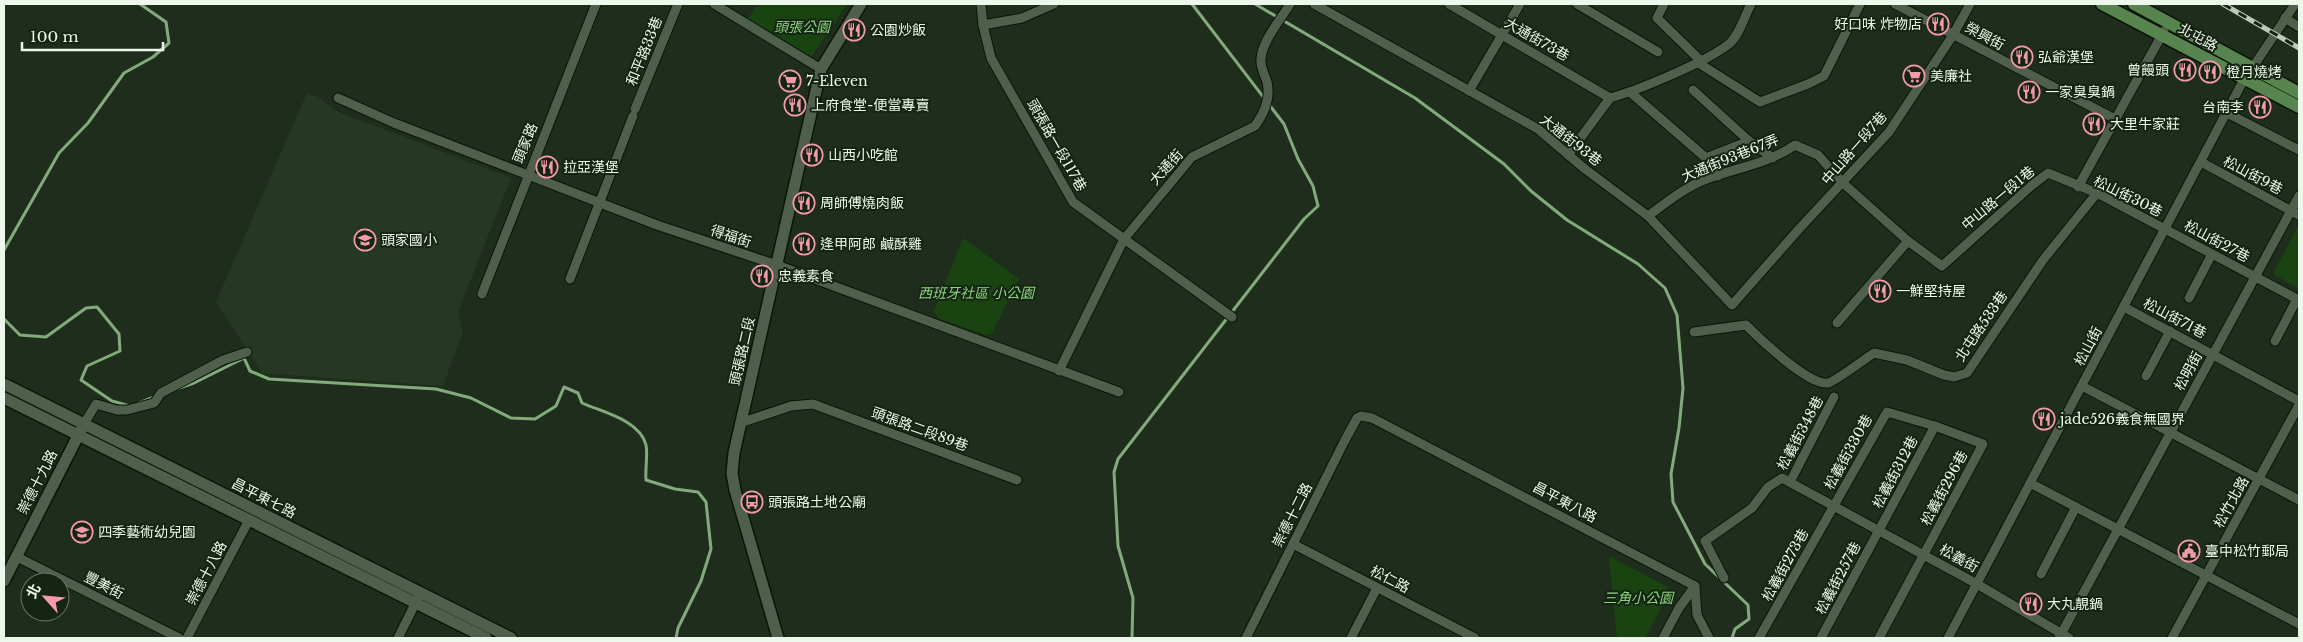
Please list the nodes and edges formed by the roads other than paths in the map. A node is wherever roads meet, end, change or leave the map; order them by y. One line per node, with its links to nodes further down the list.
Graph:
1 (596, 4): 47 (street, 頭家路)
2 (678, 4): 53 (street, 和平路33巷)
3 (714, 4): 30 (street)
4 (861, 4): 30 (street, 頭張路二段)
5 (981, 4): 22 (street, 頭張路一段117巷)
6 (1054, 4): 22 (street)
7 (1290, 4): 57 (street, 大通街)
8 (1314, 4): 33 (street, 大通街93巷)
9 (1450, 4): 24 (street, 大通街73巷)
10 (1520, 4): 24 (street)
11 (1577, 4): 27 (street)
12 (1664, 4): 28 (street)
13 (1751, 4): 28 (street)
14 (1860, 4): 28 (street)
15 (1895, 4): 26 (street, 榮興街)
16 (1970, 4): 26 (street, 中山路一段7巷)
17 (2102, 4): 25 (main road, 北屯路)
18 (2134, 4): 21 (main road, 北屯路)
19 (2295, 4): 20 (street, 松山街)
20 (2285, 18): 23 (street); 29 (street, 松山街)
21 (2169, 22): 25 (street); 29 (main road, 北屯路)
22 (983, 25): 57 (street, 頭張路一段117巷)
23 (2299, 27)
24 (1502, 34): 33 (street); 37 (street, 大通街73巷)
25 (2163, 34): 31 (main road, 北屯路); 40 (street)
26 (1953, 35): 40 (street, 榮興街); 49 (street, 中山路一段7巷)
27 (1658, 52)
28 (1699, 61): 34 (street)
29 (2253, 67): 31 (street, 松山街); 35 (main road, 北屯路)
30 (821, 69): 60 (street, 頭張路二段)
31 (2245, 78): 38 (main road, 北屯路); 39 (street, 松山街)
32 (1693, 90): 41 (street)
33 (1468, 91): 43 (street, 大通街93巷)
34 (1630, 92): 37 (street); 44 (street)
35 (2299, 93)
36 (338, 98): 47 (street, 得福街)
37 (1610, 98): 43 (street)
38 (2299, 107)
39 (2227, 113): 42 (street); 46 (street, 松山街)
40 (2117, 120): 50 (street)
41 (1749, 142): 44 (street); 45 (street)
42 (2299, 150)
43 (1568, 155): 55 (street, 大通街93巷)
44 (1706, 158): 48 (street)
45 (1773, 158): 48 (street, 大通街93巷67弄); 49 (street, 大通街93巷67弄)
46 (2201, 162): 54 (street, 松山街9巷); 56 (street, 松山街)
47 (527, 175): 53 (street, 得福街); 63 (street, 頭家路)
48 (1718, 176): 55 (street, 大通街93巷67弄)
49 (1843, 183): 58 (street, 中山路一段1巷); 66 (street, 中山路一段7巷)
50 (2078, 187): 51 (street, 松山街30巷); 58 (street, 中山路一段1巷)
51 (2097, 193): 56 (street, 松山街30巷); 71 (street, 北屯路533巷)
52 (2299, 196): 54 (street, 松明街)
53 (599, 203): 60 (street, 得福街); 62 (street, 和平路33巷)
54 (2295, 213): 61 (street, 松明街)
55 (1648, 216): 66 (street, 大通街93巷)
56 (2166, 230): 59 (street, 松山街27巷); 67 (street, 松山街)
57 (1124, 239): 68 (street, 頭張路一段117巷); 75 (street, 大通街)
58 (1908, 241): 69 (street)
59 (2212, 254): 61 (street, 松山街27巷); 64 (street)
60 (777, 265): 75 (street, 得福街); 86 (street, 頭張路二段)
61 (2255, 277): 65 (street, 松山街27巷); 74 (street, 松明街)
62 (570, 279)
63 (482, 294)
64 (2189, 298)
65 (2298, 300): 72 (street)
66 (1732, 305)
67 (2124, 307): 70 (street, 松山街71巷); 78 (street, 松山街)
68 (1232, 317)
69 (1837, 323)
70 (2170, 331): 74 (street, 松山街71巷); 76 (street)
71 (1694, 332)
72 (2276, 341)
73 (248, 352): 87 (street)
74 (2213, 354): 82 (street, 松山街71巷); 89 (street, 松明街)
75 (1059, 371): 79 (street, 得福街)
76 (2146, 376)
77 (4, 384): 87 (street, 昌平東七路)
78 (2082, 386): 89 (street); 94 (street, 松山街)
79 (1119, 392)
80 (1834, 397): 93 (street, 松義街348巷)
81 (4, 398): 90 (street, 昌平東七路)
82 (2299, 400)
83 (2299, 405): 91 (street, 松竹北路)
84 (1887, 412): 88 (street, 松義街296巷); 96 (street, 松義街330巷)
85 (1372, 418): 101 (street, 崇德十二路); 109 (street, 昌平東八路)
86 (740, 422): 92 (street, 頭張路二段89巷); 120 (street, 頭張路二段)
87 (84, 424): 90 (street, 崇德十九路); 111 (street, 昌平東七路)
88 (1935, 426): 100 (street, 松義街312巷); 102 (street, 松義街296巷)
89 (2170, 433): 91 (street); 99 (street, 松明街)
90 (78, 436): 98 (street, 昌平東七路); 103 (street, 崇德十九路)
91 (2259, 479): 95 (street); 105 (street, 松竹北路)
92 (1017, 480)
93 (1790, 482): 96 (street, 松義街); 106 (street)
94 (2030, 483): 97 (street); 108 (street, 松山街)
95 (2299, 500)
96 (1834, 506): 100 (street, 松義街); 126 (street, 松義街273巷)
97 (2076, 507): 99 (street); 104 (street)
98 (249, 520): 111 (street, 昌平東七路); 116 (street, 崇德十八路)
99 (2118, 529): 105 (street); 114 (street, 松明街)
100 (1879, 531): 102 (street, 松義街); 127 (street, 松義街257巷)
101 (1293, 544): 110 (street, 松仁路); 121 (street, 崇德十二路)
102 (1924, 555): 108 (street, 松義街); 128 (street)
103 (16, 556): 107 (street, 崇德十九路); 115 (street, 豐美街)
104 (2041, 574)
105 (2207, 575): 112 (street); 130 (street, 松竹北路)
106 (1724, 578)
107 (4, 581)
108 (1977, 584): 114 (street, 松義街); 129 (street, 松山街)
109 (1695, 586): 124 (street); 125 (street)
110 (1377, 588): 113 (street, 松仁路); 122 (street)
111 (418, 598): 117 (street); 118 (street, 昌平東七路); 119 (street, 昌平東七路)
112 (2299, 624)
113 (1457, 634): 123 (street, 松仁路)
114 (2063, 637)
115 (180, 638)
116 (188, 638)
117 (398, 638)
118 (486, 638)
119 (511, 638)
120 (778, 638)
121 (1246, 638)
122 (1351, 638)
123 (1475, 638)
124 (1663, 638)
125 (1709, 638)
126 (1759, 638)
127 (1821, 638)
128 (1879, 638)
129 (1948, 638)
130 (2172, 638)

